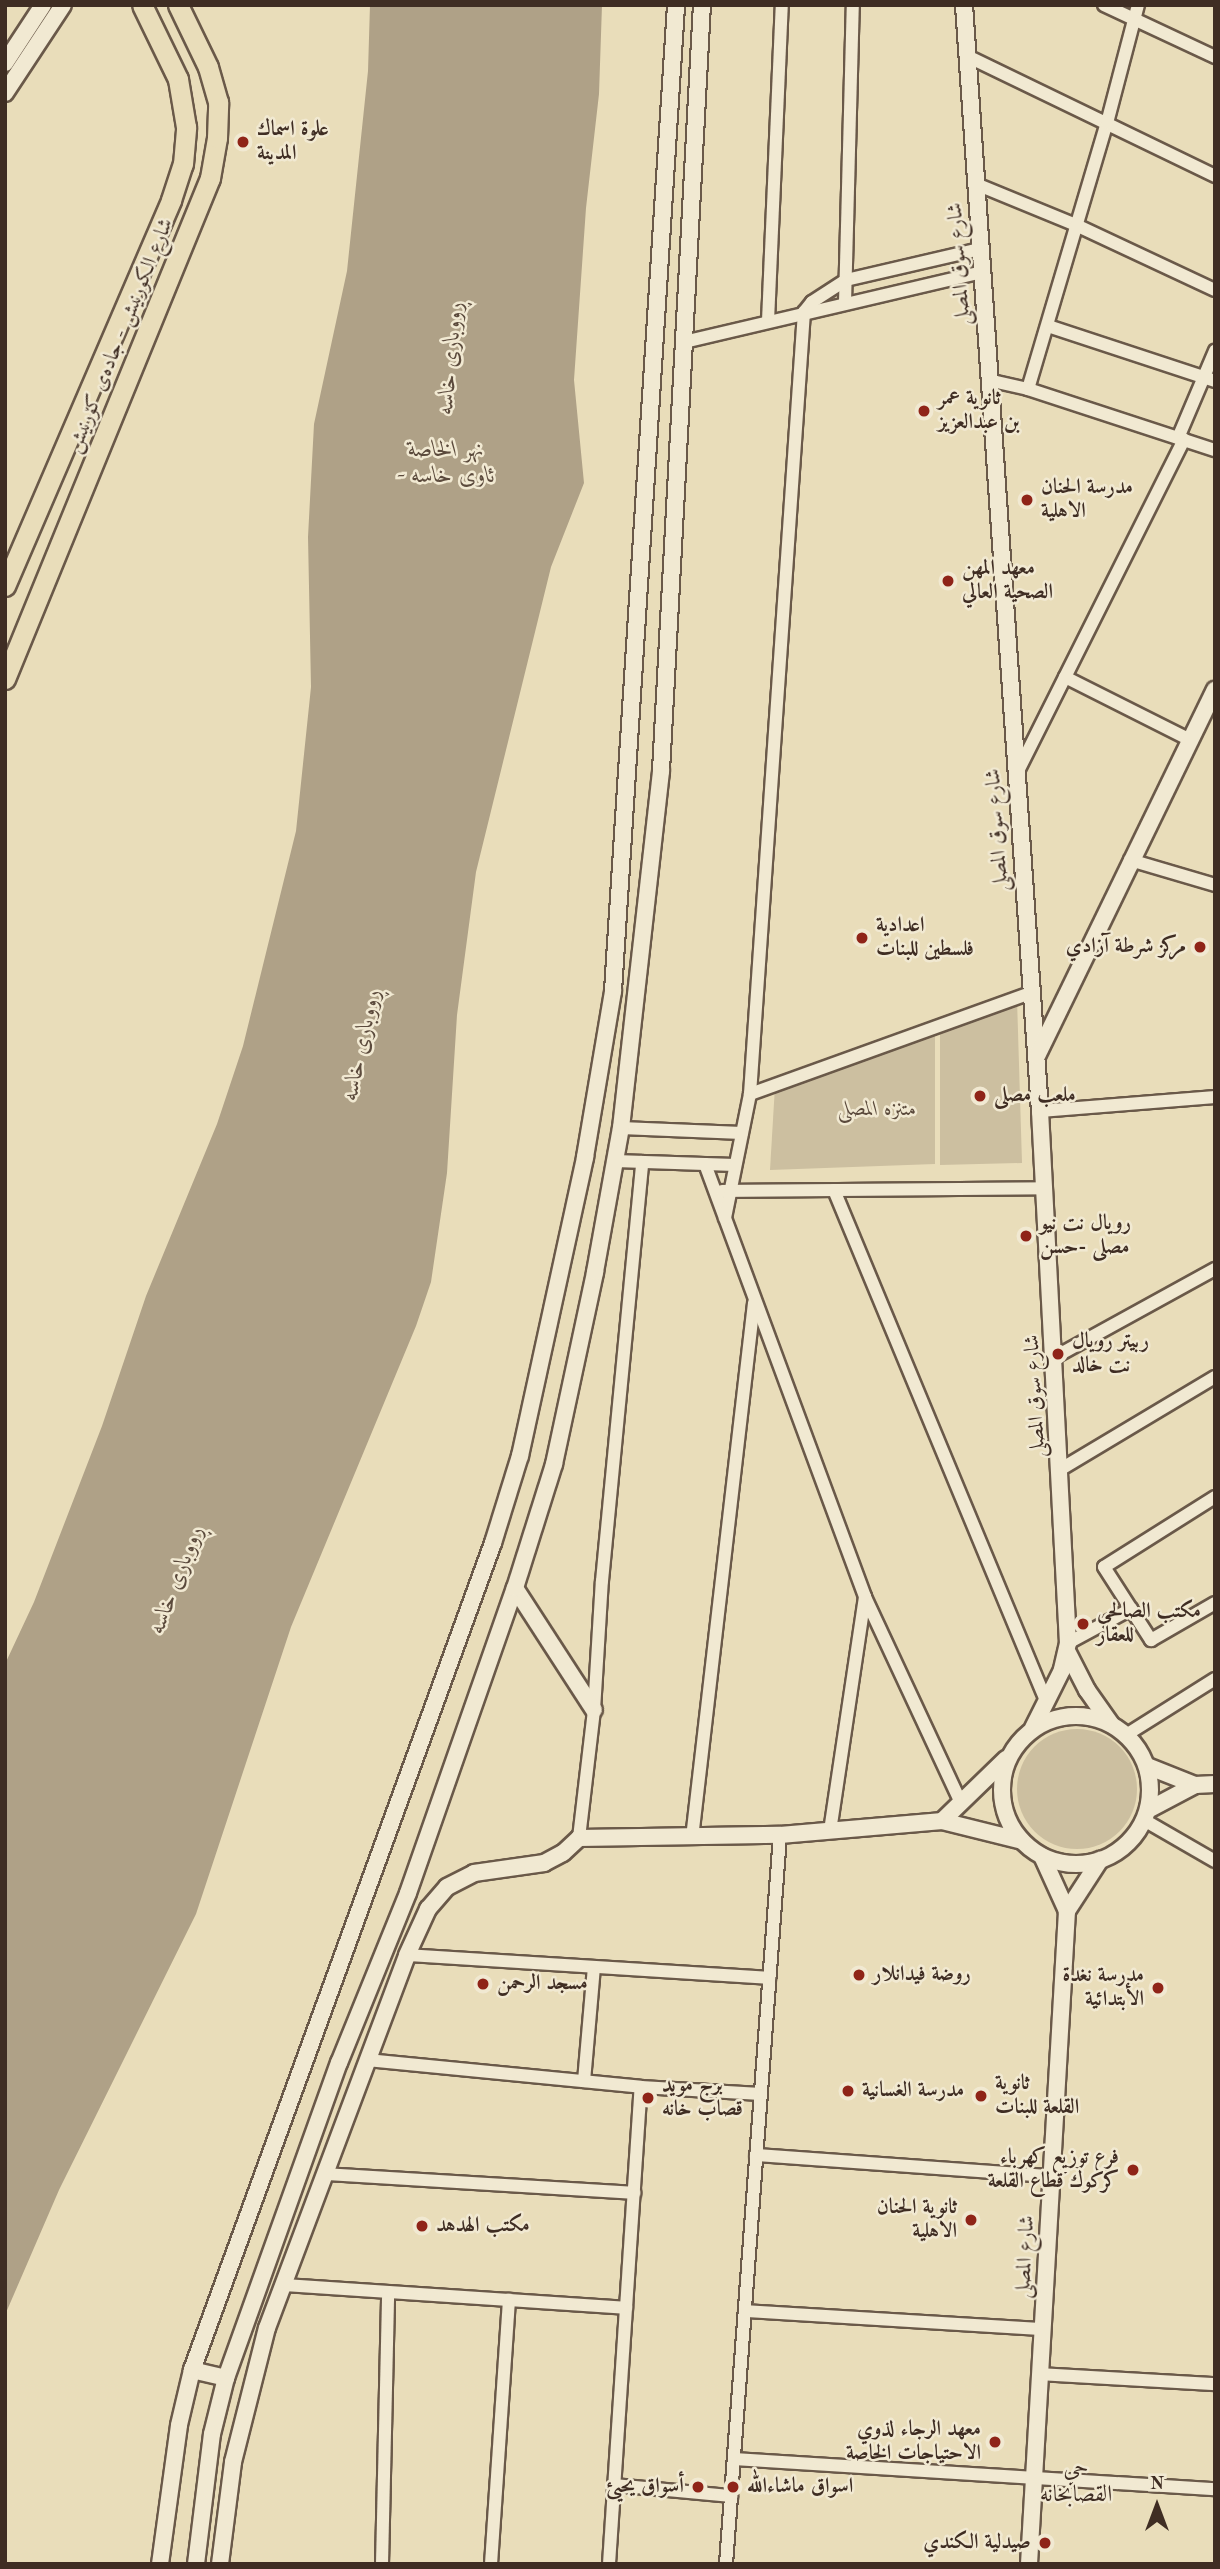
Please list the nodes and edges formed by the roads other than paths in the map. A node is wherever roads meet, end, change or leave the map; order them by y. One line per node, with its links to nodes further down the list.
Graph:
1 (43, 5): 15 (street)
2 (63, 5): 16 (street)
3 (142, 5): 25 (main road, شارع الكورنيش - جادەی کۆرنیش)
4 (178, 5): 28 (main road, شارع الكورنيش - جادەی کۆرنیش)
5 (676, 5): 46 (street)
6 (702, 5): 31 (street)
7 (782, 5): 29 (street)
8 (853, 5): 23 (street)
9 (964, 5): 13 (street, شارع سوق المصلى)
10 (1104, 5): 12 (street)
11 (1138, 5): 12 (street)
12 (1134, 19): 14 (street); 17 (street)
13 (967, 56): 17 (street); 19 (street, شارع سوق المصلى)
14 (1215, 57)
15 (5, 62)
16 (5, 93)
17 (1107, 123): 18 (street); 20 (street)
18 (1215, 176)
19 (976, 184): 20 (street); 21 (street, شارع سوق المصلى)
20 (1076, 225): 24 (street); 30 (street)
21 (980, 249): 22 (street, شارع سوق المصلى); 23 (street)
22 (982, 272): 26 (street); 34 (street, شارع سوق المصلى)
23 (846, 280): 26 (street); 27 (street)
24 (1215, 290)
25 (128, 302): 28 (main road); 38 (main road, شارع الكورنيش - جادەی کۆرنیش)
26 (845, 303): 27 (street)
27 (804, 312): 29 (street); 50 (street)
28 (155, 313): 40 (main road, شارع الكورنيش - جادەی کۆرنیش)
29 (768, 321): 31 (street)
30 (1048, 326): 33 (street); 35 (street)
31 (684, 342): 47 (street)
32 (1215, 351): 33 (street)
33 (1209, 379): 36 (street)
34 (988, 380): 35 (street); 43 (street, شارع سوق المصلى)
35 (1028, 389): 36 (street)
36 (1181, 439): 37 (street); 39 (street)
37 (1215, 450)
38 (6, 584)
39 (1065, 677): 42 (street); 43 (street)
40 (5, 678)
41 (1215, 690): 42 (street)
42 (1190, 740): 44 (street)
43 (1015, 777): 48 (street, شارع سوق المصلى)
44 (1130, 860): 45 (street); 49 (street)
45 (1215, 885)
46 (613, 991): 47 (street); 114 (street)
47 (638, 993): 53 (street)
48 (1031, 993): 49 (street, شارع سوق المصلى); 50 (street)
49 (1036, 1058): 52 (street, شارع سوق المصلى)
50 (750, 1094): 54 (street)
51 (1215, 1097): 52 (street)
52 (1040, 1111): 59 (street, شارع سوق المصلى)
53 (621, 1128): 54 (street); 55 (street)
54 (742, 1133): 58 (street)
55 (615, 1161): 56 (street); 70 (street)
56 (642, 1162): 57 (street); 77 (street)
57 (705, 1164): 58 (street); 62 (street)
58 (735, 1165): 60 (street)
59 (1044, 1188): 61 (street); 66 (street, شارع سوق المصلى)
60 (730, 1190): 61 (street); 62 (street); 63 (street)
61 (834, 1190): 76 (street)
62 (715, 1191): 63 (street)
63 (725, 1218): 65 (street)
64 (1215, 1269): 66 (street)
65 (754, 1299): 71 (street); 91 (street)
66 (1055, 1357): 68 (street, شارع سوق المصلى)
67 (1215, 1377): 68 (street)
68 (1061, 1469): 74 (street, شارع سوق المصلى)
69 (1215, 1497): 73 (street)
70 (514, 1588): 77 (street); 116 (street)
71 (864, 1597): 85 (street); 88 (street)
72 (1215, 1603): 73 (street)
73 (1131, 1609): 74 (street)
74 (1068, 1648): 76 (street, شارع سوق المصلى); 78 (street, شارع سوق المصلى)
75 (1215, 1679): 80 (street)
76 (1048, 1703): 79 (street, شارع سوق المصلى)
77 (594, 1710): 90 (street)
78 (1111, 1724): 79 (street); 80 (street)
79 (1033, 1728): 81 (street)
80 (1126, 1735): 82 (street)
81 (1009, 1755): 85 (street); 92 (street)
82 (1147, 1766): 84 (street); 86 (street)
83 (1215, 1784): 84 (street)
84 (1195, 1785): 86 (street)
85 (961, 1803): 87 (street)
86 (1146, 1815): 94 (street); 95 (street)
87 (942, 1821): 88 (street); 92 (street)
88 (830, 1831): 89 (street)
89 (780, 1835): 91 (street); 99 (street)
90 (579, 1838): 91 (street); 97 (street)
91 (692, 1838)
92 (1022, 1841): 93 (street)
93 (1042, 1856): 94 (street); 96 (street, شارع المصلى)
94 (1100, 1860): 96 (street, شارع المصلى)
95 (1215, 1861)
96 (1067, 1911): 106 (street, شارع المصلى)
97 (407, 1955): 98 (street); 100 (street)
98 (594, 1967): 99 (street); 101 (street)
99 (769, 1979): 103 (street)
100 (367, 2060): 101 (street); 105 (street)
101 (584, 2081): 102 (street)
102 (641, 2087): 103 (street); 107 (street)
103 (761, 2094): 104 (street)
104 (756, 2155): 106 (street); 112 (street)
105 (325, 2175): 107 (street); 108 (street)
106 (1052, 2176): 113 (street, شارع المصلى)
107 (634, 2193): 111 (street)
108 (283, 2285): 109 (street); 125 (street)
109 (388, 2292): 110 (street); 126 (street)
110 (509, 2300): 111 (street); 127 (street)
111 (626, 2308): 120 (street)
112 (745, 2311): 113 (street); 118 (street)
113 (1042, 2329): 115 (street, شارع المصلى)
114 (192, 2370): 116 (street); 123 (street)
115 (1040, 2374): 117 (street); 119 (street, شارع المصلى)
116 (226, 2378): 124 (street)
117 (1215, 2384)
118 (734, 2459): 119 (street); 122 (street)
119 (1034, 2476): 121 (street); 130 (street, شارع المصلى)
120 (614, 2485): 122 (street); 128 (street)
121 (1215, 2489)
122 (731, 2496): 129 (street)
123 (160, 2564)
124 (196, 2564)
125 (220, 2564)
126 (382, 2564)
127 (491, 2564)
128 (609, 2564)
129 (726, 2564)
130 (1029, 2564)

